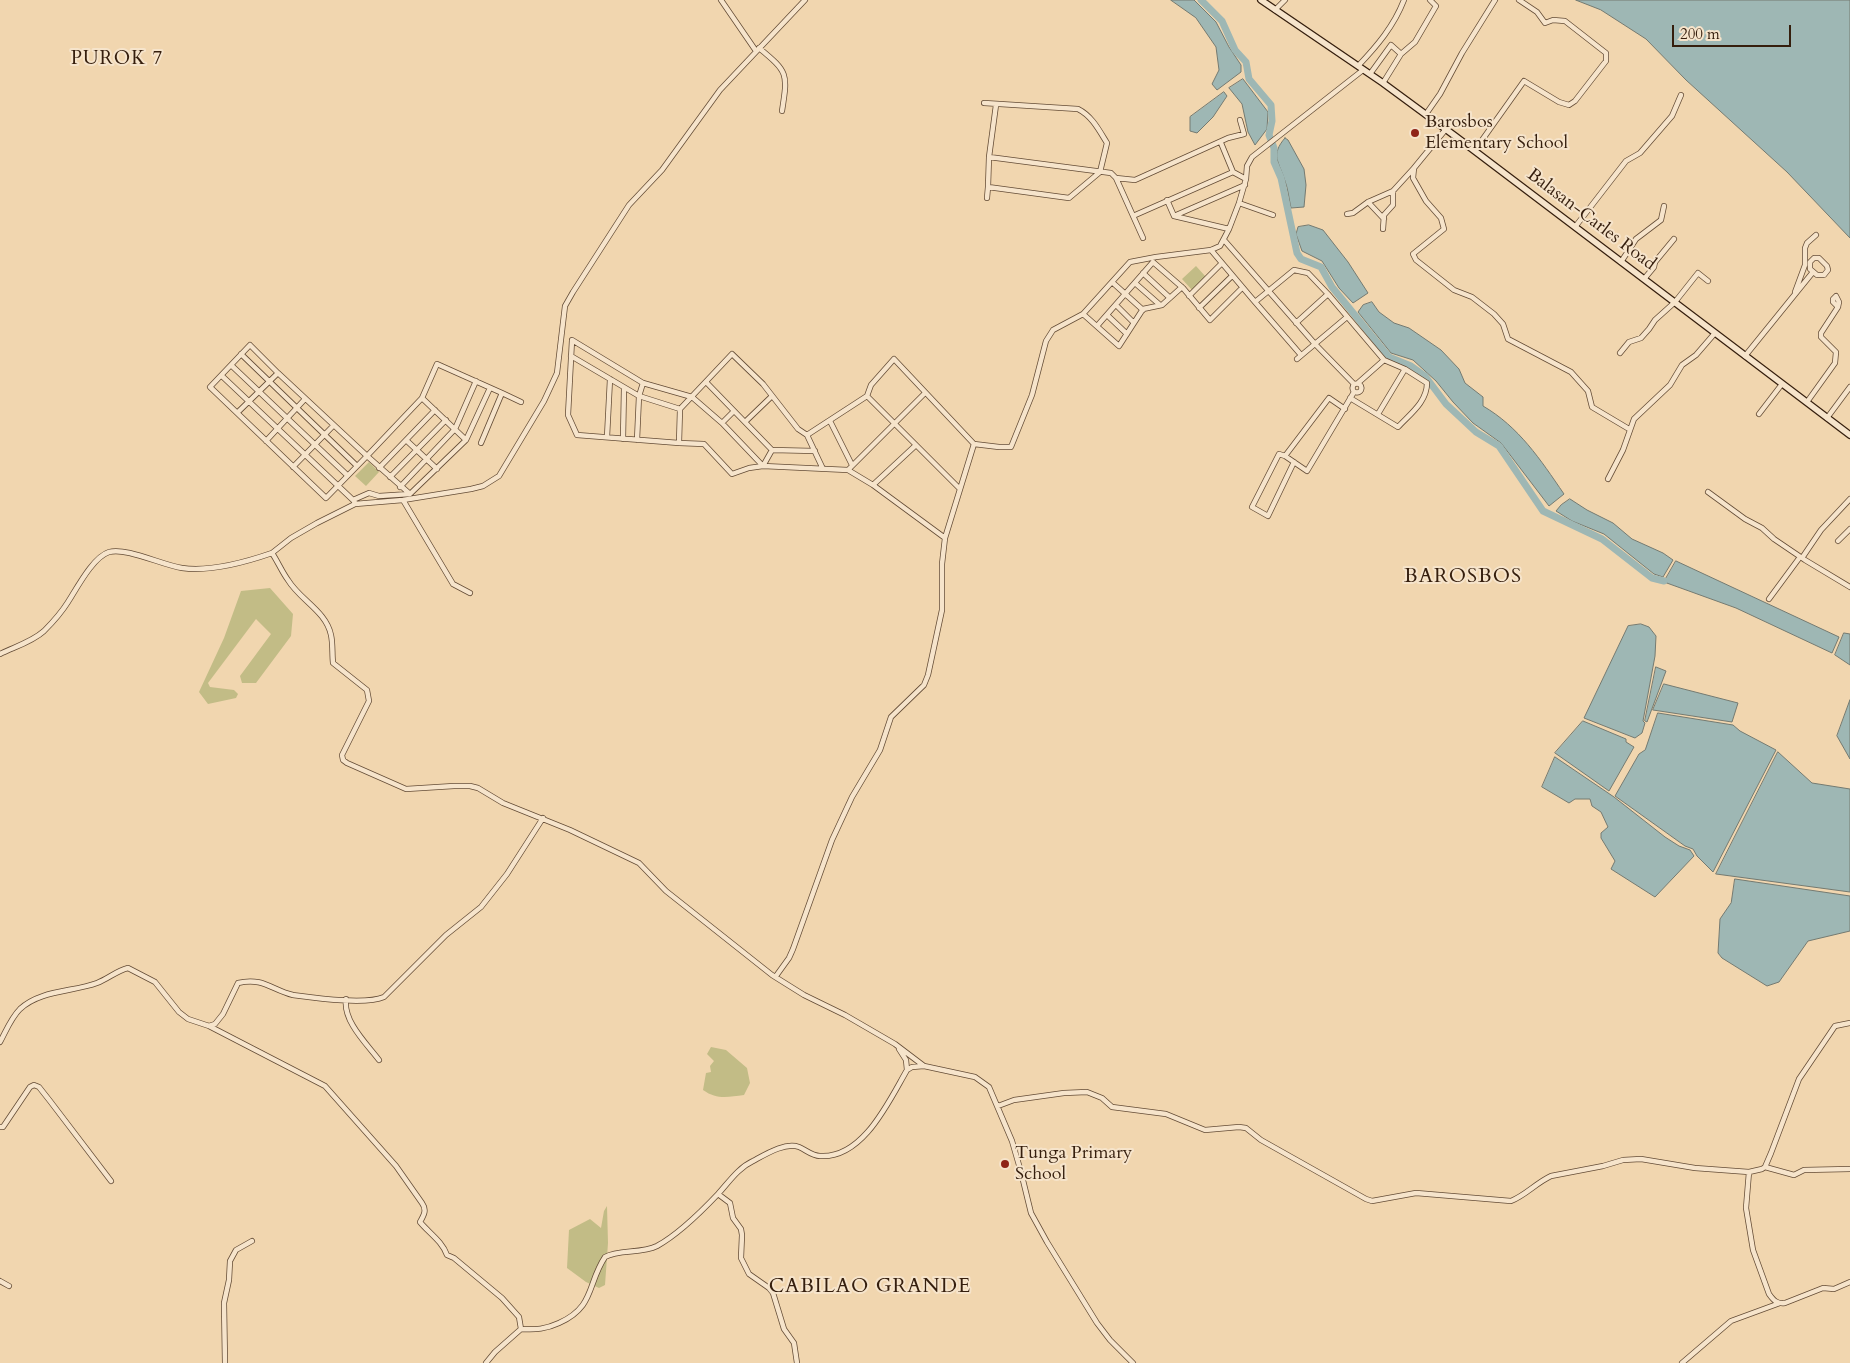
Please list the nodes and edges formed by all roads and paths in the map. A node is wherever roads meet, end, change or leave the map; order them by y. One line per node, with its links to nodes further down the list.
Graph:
1 (721, 0): 10 (street)
2 (805, 0): 10 (street)
3 (1261, 0): 9 (main road, Balasan-Carles Road)
4 (1285, 0): 9 (street)
5 (1404, 0): 12 (street)
6 (1430, 0): 11 (street)
7 (1495, 0): 19 (street)
8 (1519, 0): 23 (street)
9 (1275, 10): 12 (main road, Balasan-Carles Road)
10 (758, 49): 18 (street); 81 (street)
11 (1401, 54): 13 (street); 14 (street)
12 (1360, 68): 13 (main road, Balasan-Carles Road); 29 (street)
13 (1370, 74): 14 (main road, Balasan-Carles Road)
14 (1383, 83): 19 (main road, Balasan-Carles Road)
15 (1681, 95): 42 (street)
16 (984, 103): 17 (street)
17 (996, 105): 24 (street); 26 (street)
18 (782, 111)
19 (1426, 114): 21 (main road, Balasan-Carles Road)
20 (1240, 120): 22 (street)
21 (1446, 129): 23 (main road, Balasan-Carles Road); 25 (street)
22 (1221, 142): 27 (street); 28 (street)
23 (1475, 150): 42 (main road, Balasan-Carles Road)
24 (990, 157): 26 (street); 30 (street)
25 (1414, 168): 31 (street); 136 (street)
26 (1100, 172): 28 (street); 30 (street)
27 (1233, 172): 29 (street); 33 (street)
28 (1116, 178): 39 (street)
29 (1245, 182): 35 (street); 40 (street)
30 (988, 187): 32 (street)
31 (1393, 191): 34 (street); 41 (street)
32 (987, 198)
33 (1167, 200): 39 (street); 40 (street)
34 (1368, 202): 37 (street); 41 (street)
35 (1239, 203): 38 (street); 43 (street)
36 (1664, 206): 50 (street)
37 (1347, 214)
38 (1273, 215)
39 (1132, 216): 46 (street)
40 (1174, 216): 43 (street)
41 (1384, 219): 44 (street)
42 (1575, 227): 50 (main road, Balasan-Carles Road)
43 (1229, 229): 48 (street)
44 (1383, 229)
45 (1816, 235): 65 (street)
46 (1143, 238)
47 (1674, 239): 55 (street)
48 (1224, 240): 49 (street); 61 (street)
49 (1211, 250): 54 (street); 56 (street)
50 (1621, 262): 55 (main road, Balasan-Carles Road)
51 (1220, 265): 64 (street)
52 (1813, 272): 52 (street); 65 (street)
53 (1143, 273): 57 (street); 59 (street); 66 (street)
54 (1232, 276): 60 (street); 72 (street)
55 (1644, 279): 68 (main road, Balasan-Carles Road)
56 (1112, 282): 62 (street); 74 (street)
57 (1135, 282): 62 (street); 70 (street)
58 (1708, 282): 68 (street)
59 (1182, 287): 64 (street); 66 (street)
60 (1242, 288): 67 (street); 72 (street)
61 (1268, 291): 63 (street); 67 (street); 78 (street)
62 (1125, 294): 69 (street); 73 (street)
63 (1328, 294): 76 (street); 78 (street)
64 (1189, 296): 72 (street)
65 (1794, 296): 89 (street)
66 (1170, 298): 70 (street)
67 (1255, 302): 87 (street)
68 (1675, 302): 80 (main road, Balasan-Carles Road); 85 (street)
69 (1116, 305): 75 (street); 77 (street)
70 (1160, 305): 73 (street)
71 (1838, 306): 119 (street)
72 (1199, 308)
73 (1142, 310): 77 (street)
74 (1083, 314): 79 (street); 151 (street)
75 (1107, 315): 79 (street); 82 (street)
76 (1346, 317): 84 (street); 91 (street)
77 (1134, 323): 82 (street)
78 (1296, 323): 84 (street)
79 (1097, 326): 82 (street)
80 (1715, 333): 89 (main road, Balasan-Carles Road); 136 (street)
81 (562, 334): 83 (street); 179 (street)
82 (1127, 334)
83 (572, 340): 88 (street); 99 (street)
84 (1315, 344): 87 (street); 101 (street)
85 (1620, 353)
86 (241, 354): 92 (street); 94 (street); 98 (street)
87 (1302, 355): 90 (street)
88 (571, 356): 96 (street); 142 (street)
89 (1745, 356): 102 (main road, Balasan-Carles Road)
90 (1297, 359)
91 (1384, 360): 93 (street); 101 (street)
92 (231, 365): 95 (street); 106 (street)
93 (1405, 369): 126 (street); 126 (street)
94 (278, 374): 98 (street); 116 (street)
95 (222, 376): 117 (street); 125 (street)
96 (610, 379): 105 (street); 142 (street)
97 (476, 381): 104 (street); 114 (street); 138 (street)
98 (269, 382): 106 (street); 120 (street)
99 (643, 382): 110 (street); 112 (street)
100 (706, 382): 112 (street); 113 (street); 124 (street)
101 (1356, 384): 107 (street); 107 (street)
102 (1782, 384): 119 (main road, Balasan-Carles Road); 127 (street)
103 (1850, 387): 128 (street)
104 (490, 388): 108 (street); 145 (street)
105 (624, 388): 110 (street); 143 (street)
106 (260, 391): 117 (street); 129 (street)
107 (1354, 392): 115 (street)
108 (502, 393): 118 (street); 148 (street)
109 (925, 393): 111 (street); 134 (street); 151 (street)
110 (639, 396): 121 (street); 146 (street)
111 (867, 396): 131 (street); 134 (street)
112 (692, 397): 121 (street); 133 (street)
113 (771, 397): 132 (street); 140 (street)
114 (422, 398): 123 (street); 157 (street)
115 (1350, 398): 122 (street); 126 (street)
116 (305, 399): 120 (street); 135 (street)
117 (249, 402): 125 (street); 137 (street)
118 (522, 402)
119 (1807, 402): 128 (main road, Balasan-Carles Road)
120 (297, 408): 129 (street); 139 (street)
121 (680, 409): 149 (street)
122 (1345, 409): 158 (street); 160 (street)
123 (435, 410): 130 (street); 144 (street)
124 (734, 411): 132 (street); 133 (street)
125 (237, 413): 147 (street)
126 (1378, 414)
127 (1759, 414)
128 (1827, 418): 141 (main road, Balasan-Carles Road)
129 (287, 419): 137 (street); 150 (street)
130 (446, 420): 138 (street); 153 (street)
131 (830, 421): 140 (street); 161 (street)
132 (745, 422): 154 (street)
133 (722, 423): 164 (street)
134 (895, 423): 152 (street); 161 (street)
135 (334, 426): 139 (street); 157 (street)
136 (1629, 429): 171 (street)
137 (277, 430): 147 (street); 156 (street)
138 (455, 430): 145 (street); 159 (street)
139 (325, 434): 150 (street); 163 (street)
140 (807, 435): 155 (street)
141 (1850, 436)
142 (607, 437): 143 (street)
143 (623, 439): 146 (street)
144 (406, 440): 153 (street); 165 (street)
145 (466, 440): 167 (street)
146 (637, 440): 149 (street)
147 (266, 441): 162 (street)
148 (481, 442)
149 (679, 443): 164 (street)
150 (315, 444): 156 (street); 169 (street)
151 (974, 444): 175 (street)
152 (916, 445): 173 (street); 175 (street)
153 (417, 450): 159 (street); 170 (street)
154 (772, 450): 155 (street); 164 (street)
155 (815, 451): 166 (street)
156 (304, 455): 162 (street); 172 (street)
157 (367, 456): 163 (street); 165 (street)
158 (1286, 456): 160 (street); 160 (street)
159 (427, 459): 167 (street); 174 (street)
160 (1294, 462)
161 (852, 465): 168 (street)
162 (293, 466): 172 (street)
163 (357, 466): 169 (street)
164 (763, 466): 166 (street)
165 (379, 468): 170 (street)
166 (823, 468): 168 (street)
167 (437, 469): 177 (street)
168 (848, 470): 173 (street)
169 (347, 475): 172 (street)
170 (390, 477): 174 (street)
171 (1608, 479)
172 (338, 485): 180 (street)
173 (873, 485): 182 (street)
174 (400, 487): 177 (street)
175 (960, 489): 182 (street)
176 (1708, 492): 185 (street)
177 (410, 494): 180 (street)
178 (1850, 499): 185 (street)
179 (404, 500): 180 (street); 187 (street)
180 (354, 502): 184 (street)
181 (1850, 529): 183 (street)
182 (945, 538): 191 (street)
183 (1838, 540)
184 (272, 553): 189 (street); 190 (street)
185 (1801, 558): 186 (street); 188 (street)
186 (1850, 587)
187 (470, 593)
188 (1769, 599)
189 (0, 654)
190 (542, 818): 191 (street); 192 (street)
191 (776, 976): 196 (street)
192 (346, 999): 194 (street); 197 (street)
193 (1850, 1023): 202 (street)
194 (209, 1026): 195 (street); 212 (street)
195 (0, 1042)
196 (895, 1044): 198 (street); 199 (street)
197 (379, 1060)
198 (924, 1066): 199 (street); 200 (street)
199 (907, 1070): 206 (street)
200 (998, 1106): 204 (street); 216 (street)
201 (0, 1128): 205 (street)
202 (1765, 1167): 203 (street); 204 (street)
203 (1850, 1169)
204 (1749, 1172): 211 (street)
205 (111, 1181)
206 (718, 1194): 212 (street); 215 (street)
207 (252, 1240): 213 (street)
208 (0, 1281): 210 (street)
209 (1850, 1282): 211 (street)
210 (9, 1286)
211 (1780, 1304): 217 (street)
212 (521, 1329): 214 (street)
213 (225, 1363)
214 (486, 1363)
215 (797, 1363)
216 (1133, 1363)
217 (1682, 1363)

